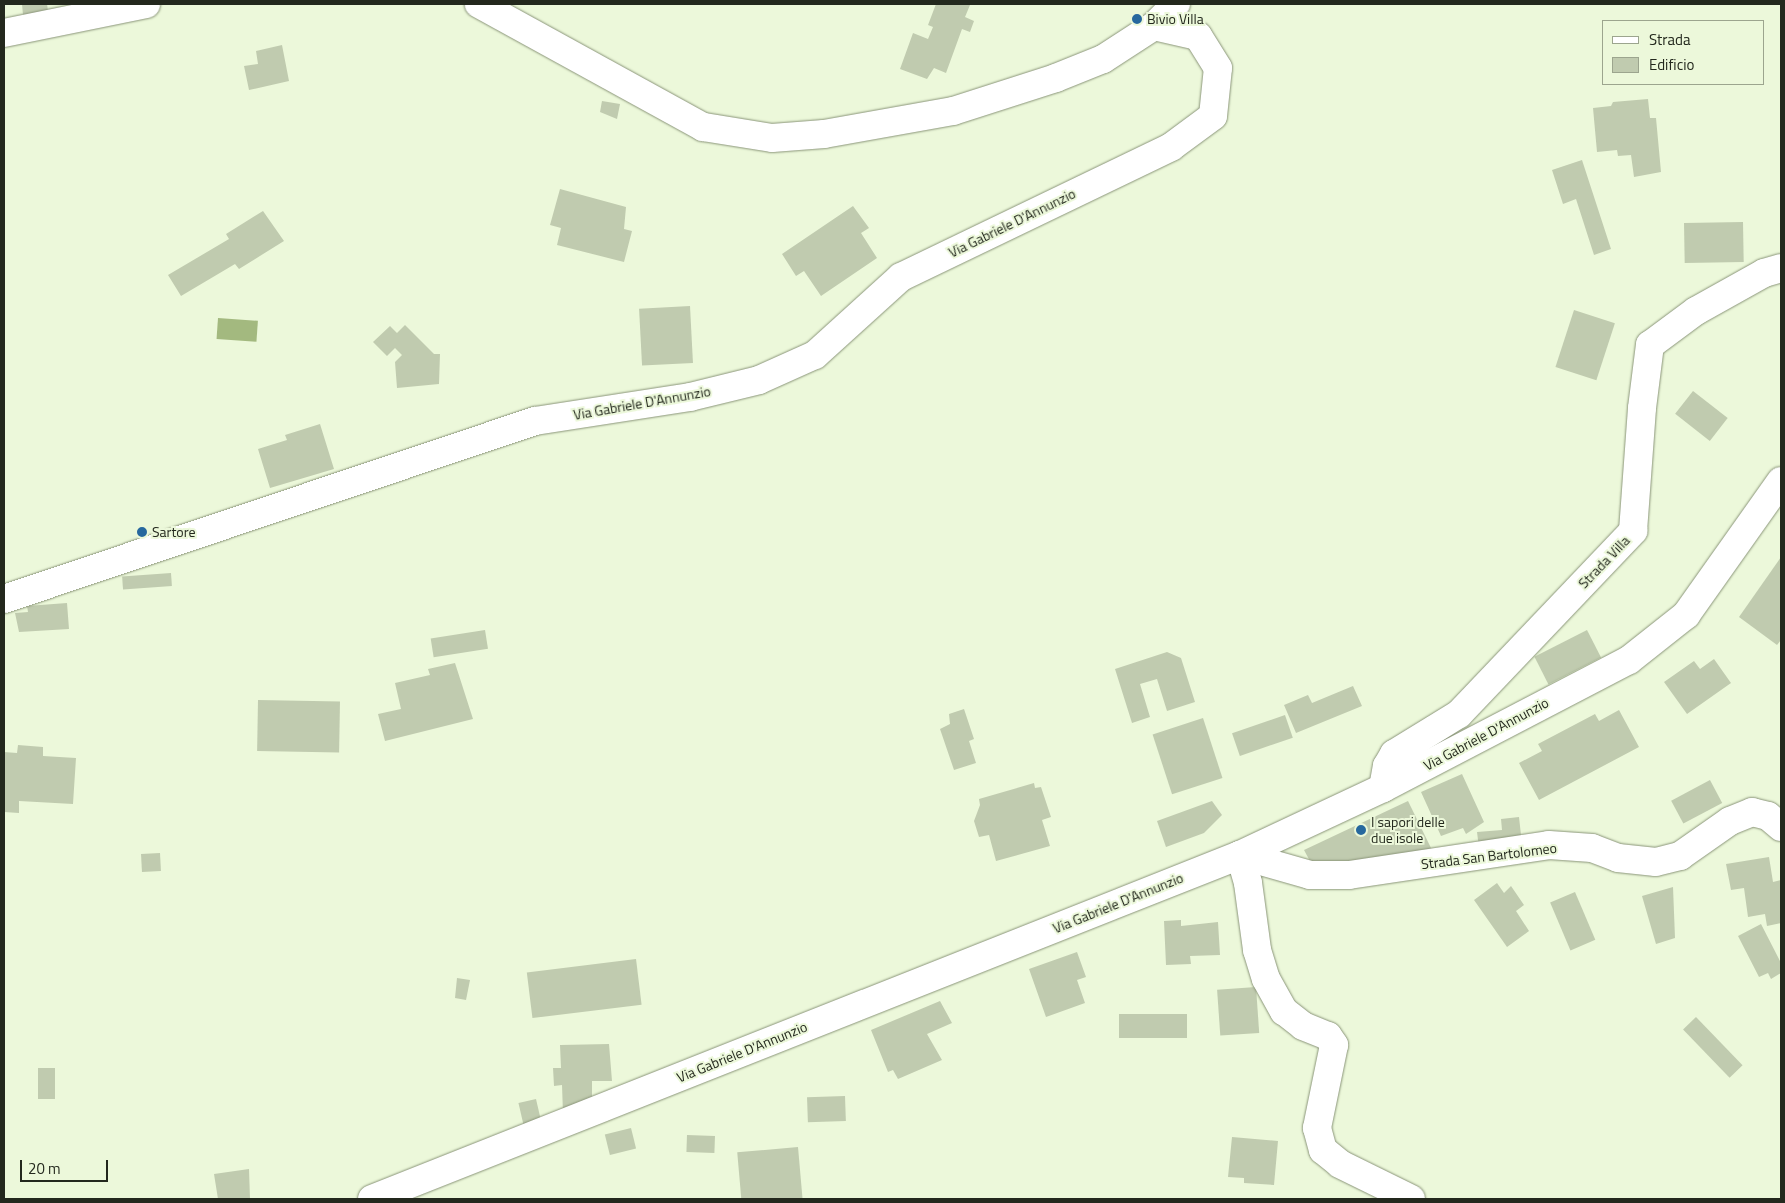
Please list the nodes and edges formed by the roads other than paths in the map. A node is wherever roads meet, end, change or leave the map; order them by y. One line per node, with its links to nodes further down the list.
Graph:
1 (146, 4): 5 (street)
2 (479, 4): 4 (street)
3 (1176, 4): 4 (street)
4 (1154, 26): 8 (street, Via Gabriele D'Annunzio)
5 (4, 33)
6 (1781, 268): 9 (street, Strada Villa)
7 (1781, 481): 9 (street, Via Gabriele D'Annunzio)
8 (4, 599)
9 (1383, 788): 11 (street, Via Gabriele D'Annunzio)
10 (1781, 827): 11 (street, Strada San Bartolomeo)
11 (1240, 855): 12 (street, Via Gabriele D'Annunzio); 13 (street)
12 (372, 1199)
13 (1411, 1199)

